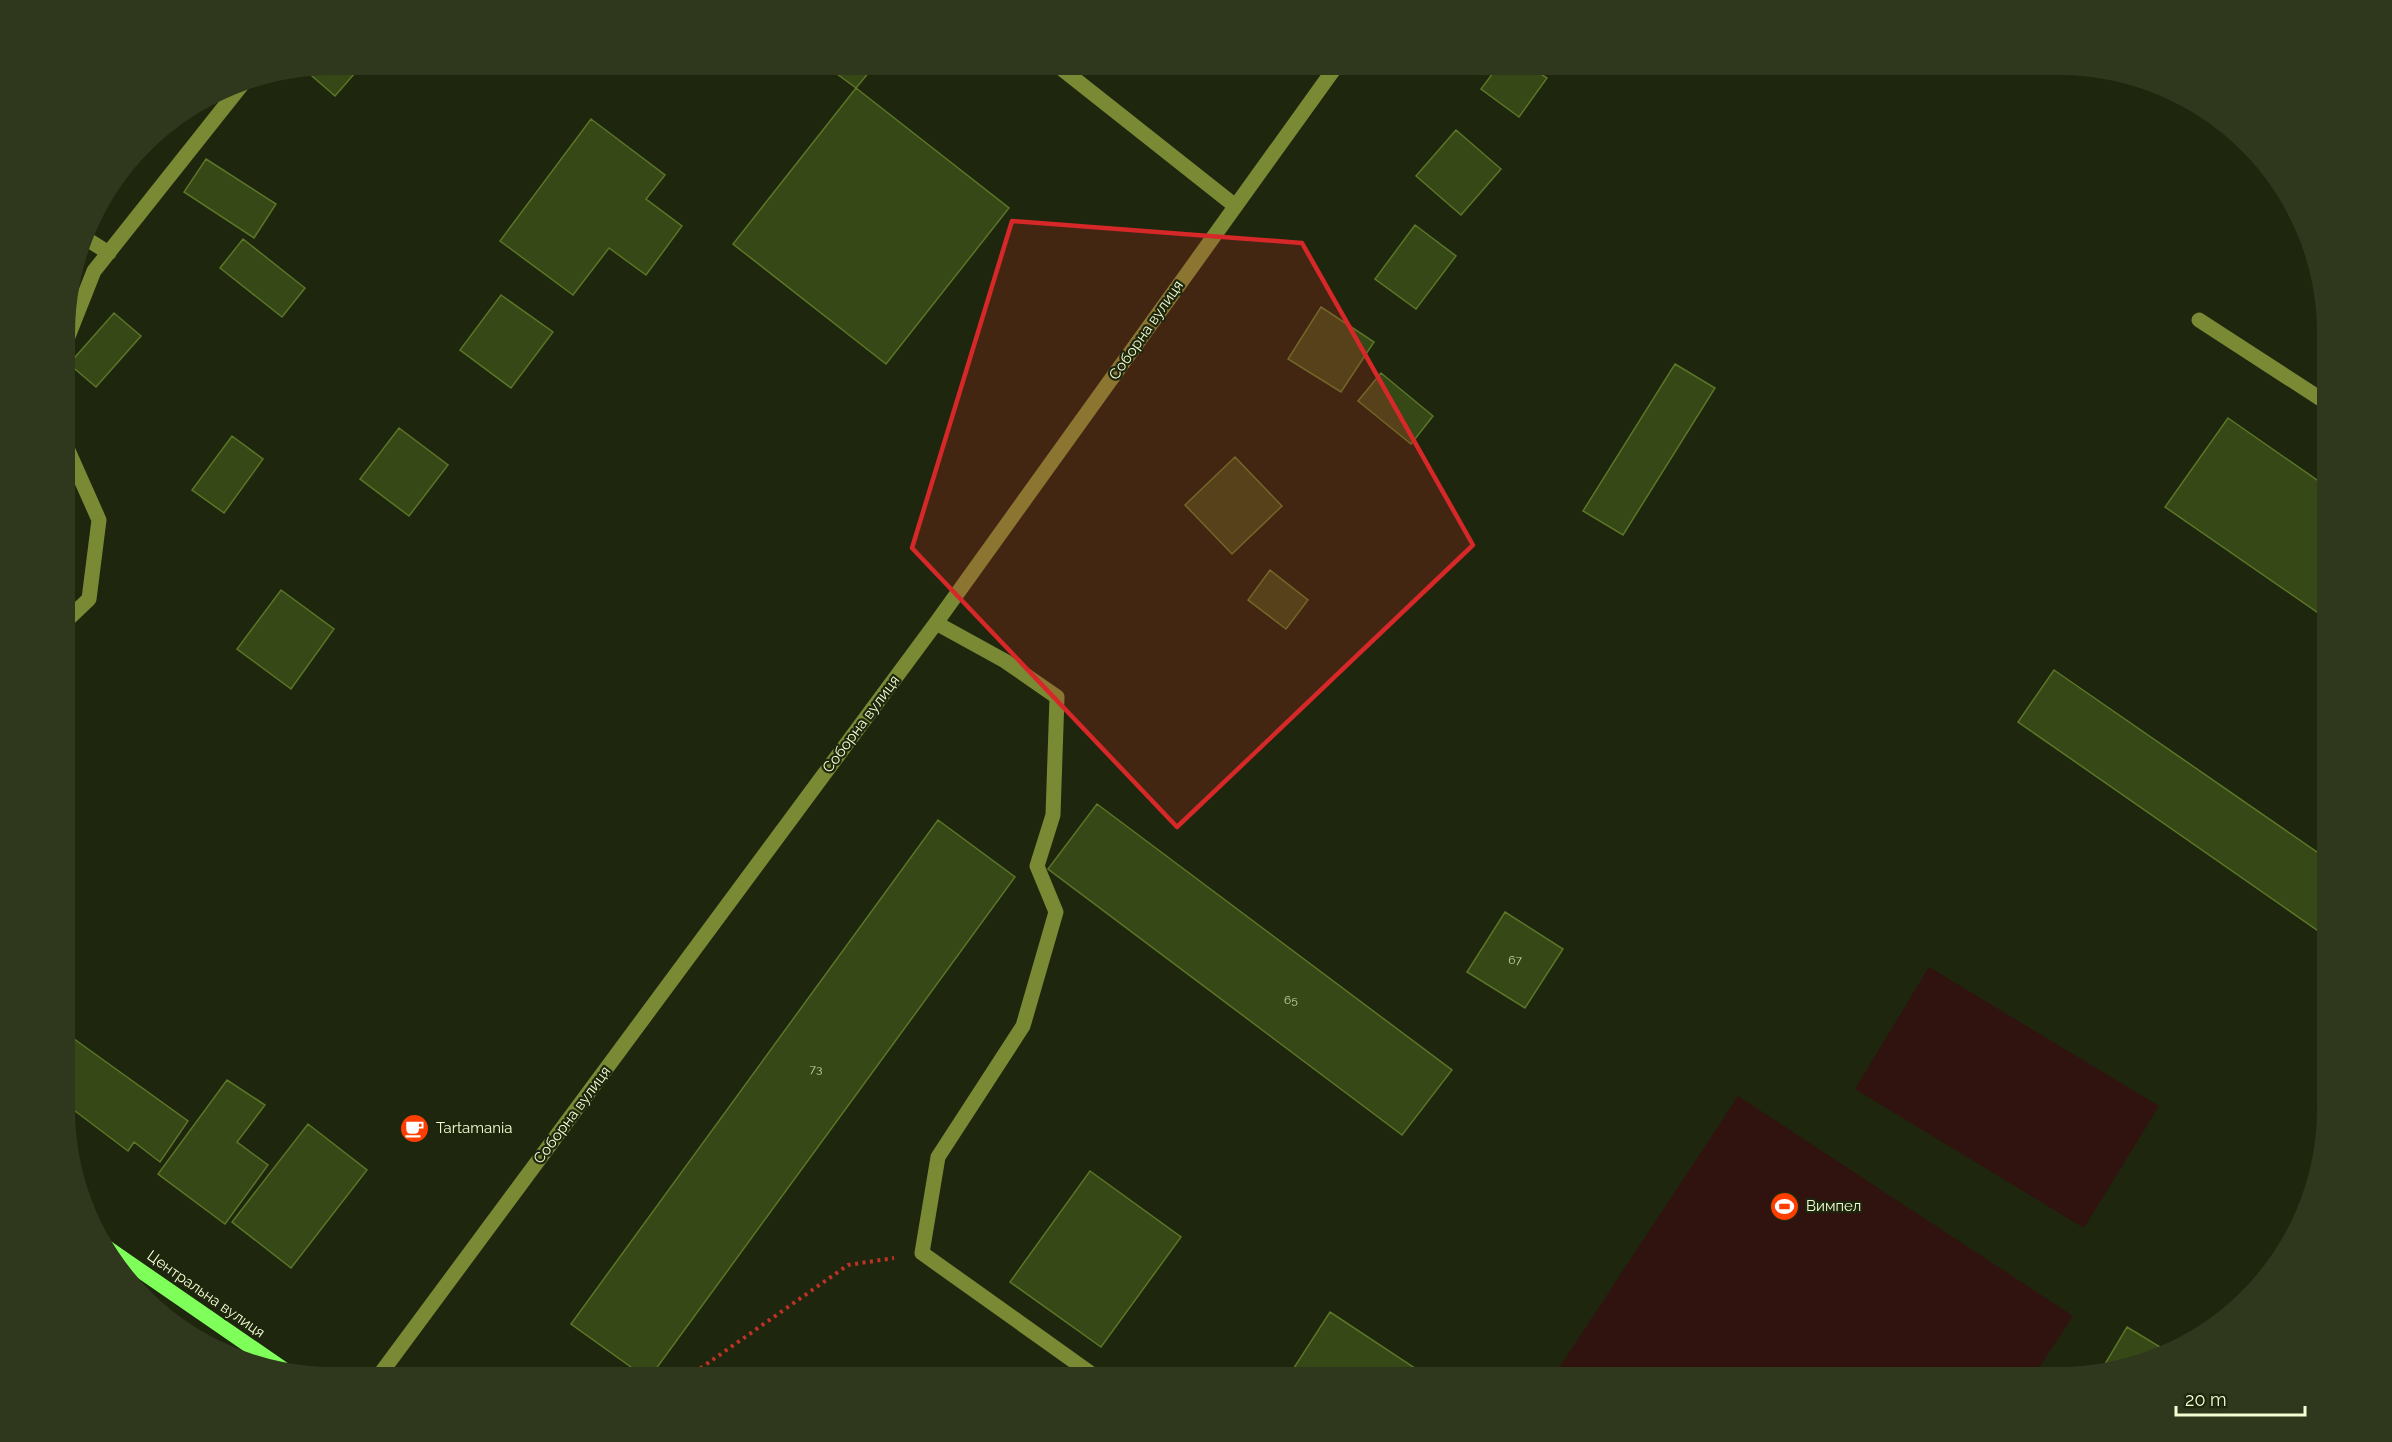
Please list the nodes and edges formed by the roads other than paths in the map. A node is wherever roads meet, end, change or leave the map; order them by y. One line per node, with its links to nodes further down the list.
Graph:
1 (1071, 75): 4 (street)
2 (1329, 75): 4 (street, Соборна вулиця)
3 (233, 96): 6 (street)
4 (1234, 205): 12 (street, Соборна вулиця)
5 (92, 242): 6 (street)
6 (109, 253): 7 (street)
7 (76, 317)
8 (2199, 320): 9 (street)
9 (2317, 397)
10 (75, 466): 11 (street)
11 (75, 612)
12 (936, 623): 15 (street, Соборна вулиця); 16 (street)
13 (124, 1259): 14 (main road, Центральна вулиця)
14 (267, 1358)
15 (385, 1367)
16 (1082, 1367)

